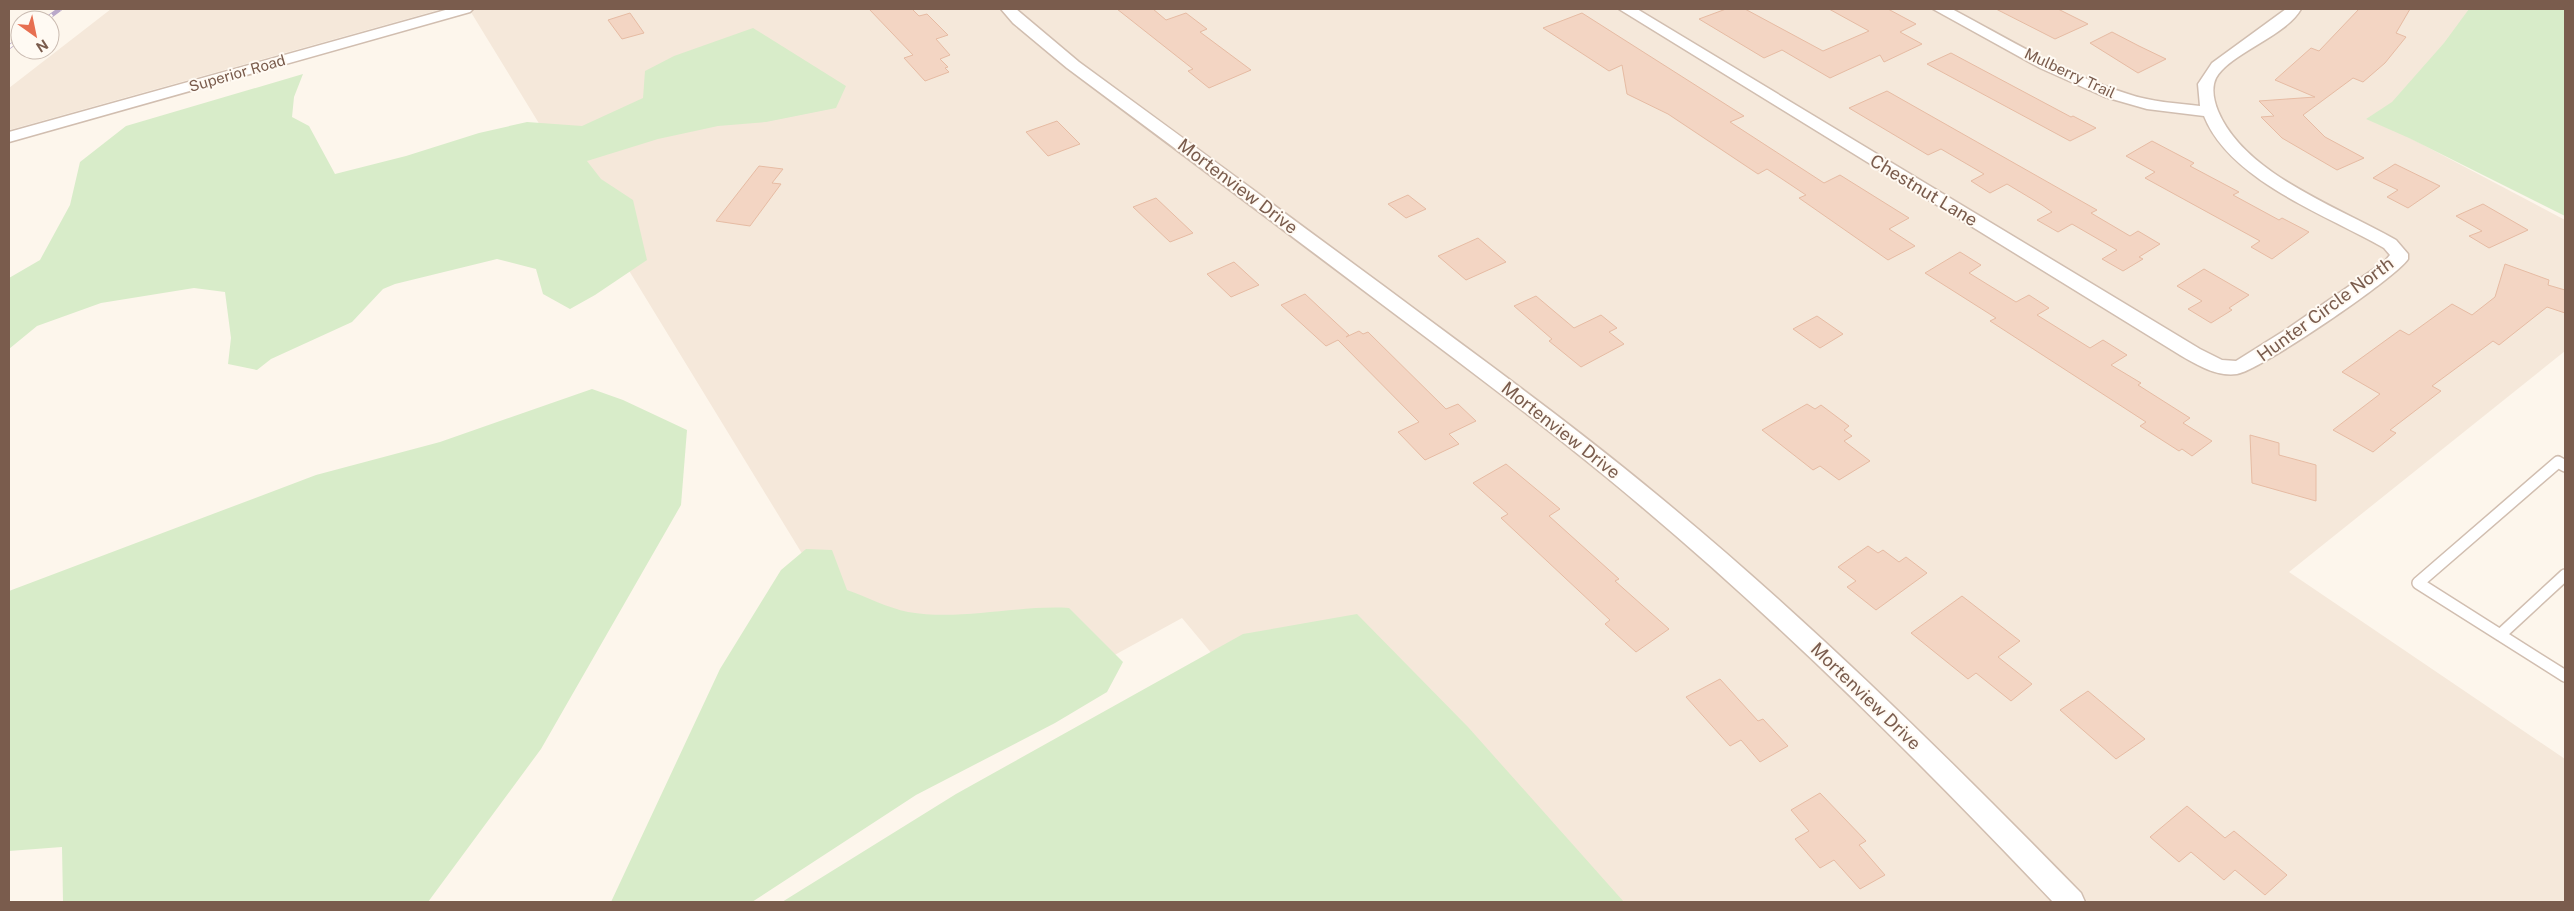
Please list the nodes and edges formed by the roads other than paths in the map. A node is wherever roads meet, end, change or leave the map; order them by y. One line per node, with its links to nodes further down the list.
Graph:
1 (465, 9): 7 (street, Superior Road)
2 (1008, 9): 13 (street, Mortenview Drive)
3 (1627, 9): 8 (street, Chestnut Lane)
4 (1941, 9): 6 (street, Mulberry Trail)
5 (2294, 9): 6 (street, Hunter Circle North)
6 (2209, 112): 8 (street, Hunter Circle North)
7 (9, 136)
8 (2223, 367)
9 (2565, 466): 11 (lane)
10 (2565, 575): 11 (lane)
11 (2500, 635): 12 (lane)
12 (2565, 676)
13 (2070, 902)

